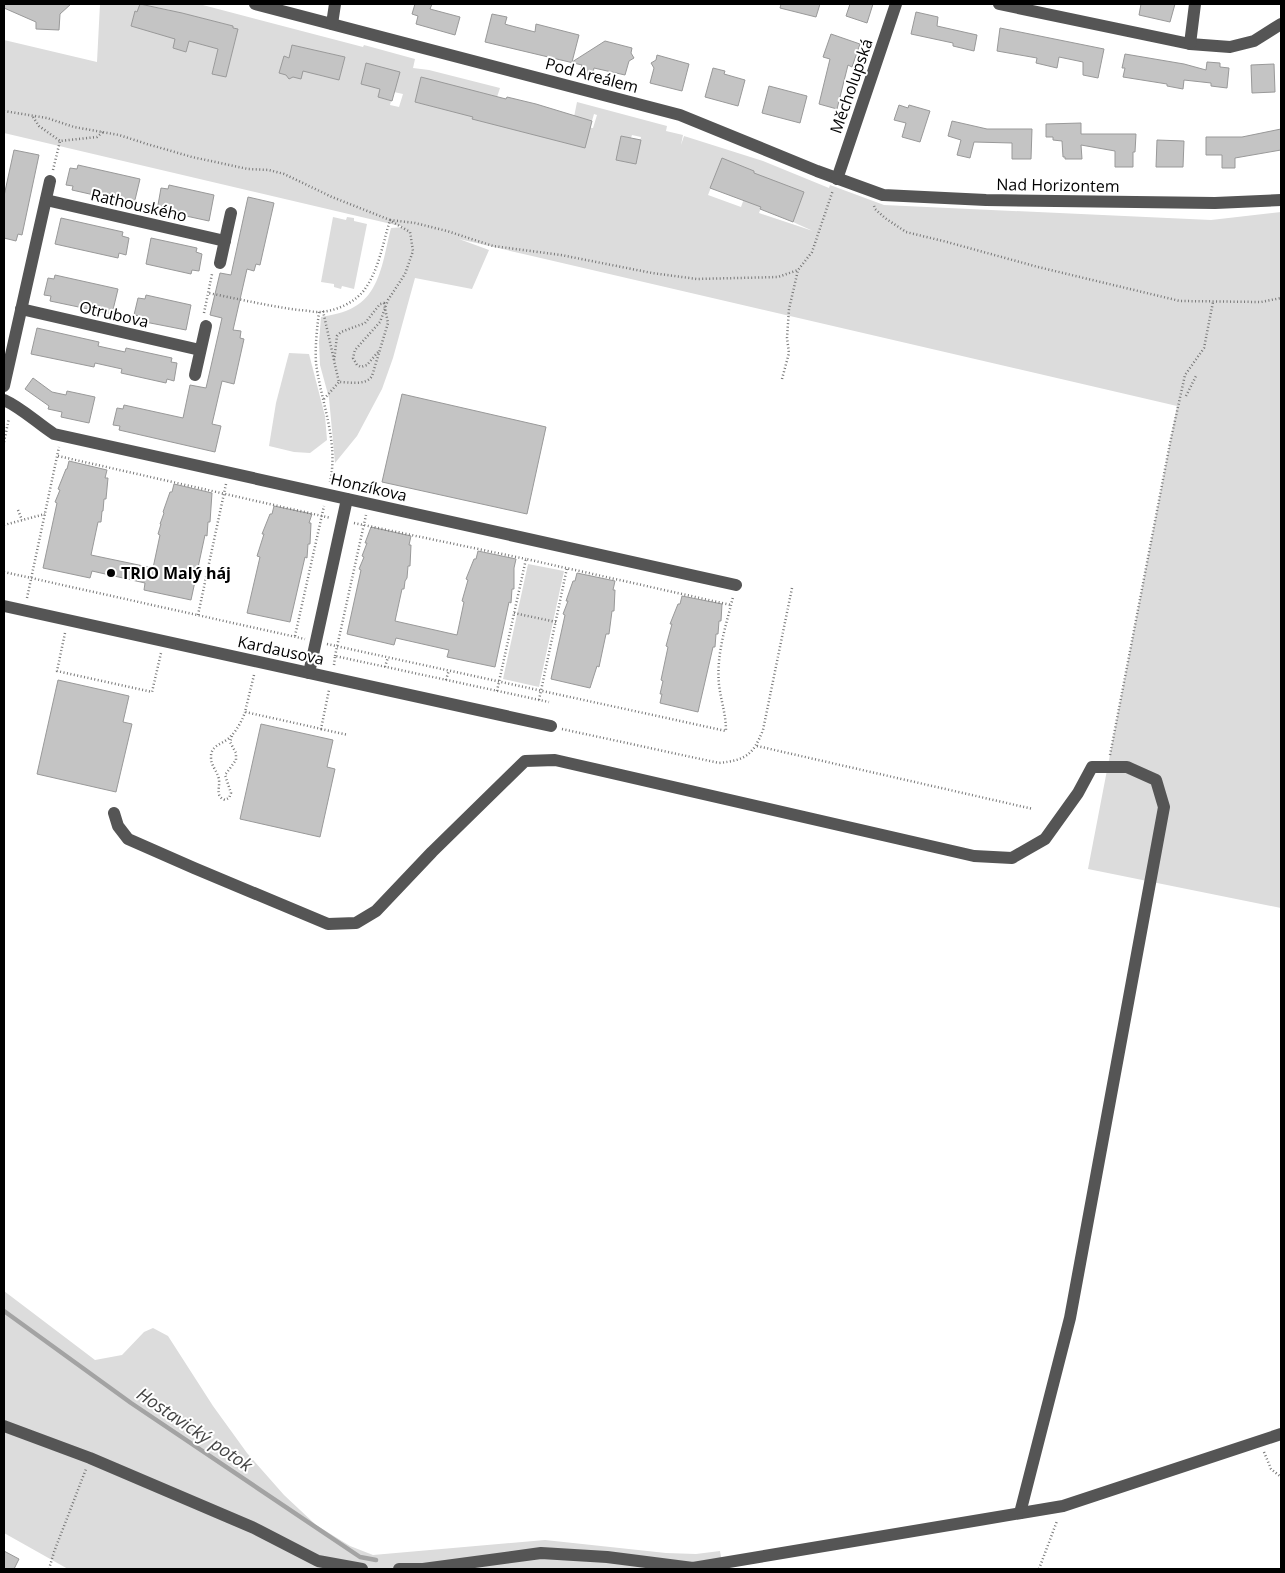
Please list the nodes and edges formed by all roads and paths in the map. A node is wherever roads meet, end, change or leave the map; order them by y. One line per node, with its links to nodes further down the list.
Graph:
1 (255, 4): 6 (street, Pod Areálem)
2 (335, 4): 6 (street)
3 (896, 4): 12 (street, Měcholupská)
4 (999, 4): 8 (street)
5 (1195, 4): 8 (street)
6 (332, 24): 12 (street, Pod Areálem)
7 (1281, 24): 8 (street)
8 (1190, 44)
9 (33, 117): 11 (path)
10 (104, 131): 11 (path)
11 (60, 141): 13 (path)
12 (837, 179): 14 (street, Nad Horizontem); 20 (path)
13 (50, 181): 15 (street)
14 (869, 191): 16 (street, Nad Horizontem); 22 (path)
15 (46, 200): 18 (street, Rathouského); 23 (street)
16 (1281, 200)
17 (231, 214): 18 (street)
18 (225, 242): 19 (street)
19 (220, 263): 25 (path)
20 (798, 270): 24 (path); 31 (path)
21 (1281, 298): 22 (path)
22 (1213, 302): 91 (path)
23 (21, 309): 26 (street, Otrubova); 33 (street)
24 (384, 311): 27 (path); 27 (path); 28 (path)
25 (206, 326): 26 (street)
26 (200, 350): 29 (street)
27 (380, 350): 32 (path)
28 (334, 361): 32 (path); 35 (path)
29 (195, 375)
30 (1196, 376): 34 (path)
31 (782, 379)
32 (339, 382): 35 (path)
33 (4, 386)
34 (1186, 396)
35 (324, 399): 42 (path)
36 (8, 402): 37 (street, Honzíkova); 38 (path)
37 (62, 436): 39 (path); 40 (street, Honzíkova)
38 (4, 442)
39 (58, 456): 41 (path); 46 (path)
40 (229, 473): 41 (path); 42 (street, Honzíkova)
41 (224, 493): 47 (path); 62 (path)
42 (327, 494): 43 (street, Honzíkova); 47 (path)
43 (347, 499): 44 (street, Honzíkova); 49 (street)
44 (369, 504): 51 (path); 56 (street, Honzíkova)
45 (18, 510): 48 (path)
46 (45, 514): 48 (path); 55 (path)
47 (322, 515): 49 (path); 65 (path)
48 (22, 520): 50 (path)
49 (342, 520): 51 (path); 66 (street)
50 (4, 525)
51 (364, 525): 52 (path); 67 (path)
52 (526, 560): 53 (path); 61 (path)
53 (568, 568): 59 (path); 63 (path)
54 (4, 572): 55 (path)
55 (32, 578): 58 (path); 62 (path)
56 (736, 585): 59 (path)
57 (792, 588): 89 (path)
58 (26, 601)
59 (731, 605): 79 (path)
60 (4, 606): 75 (street, Kardausova)
61 (514, 613): 63 (path); 77 (path)
62 (198, 615): 65 (path)
63 (556, 622): 79 (path)
64 (66, 632): 68 (path)
65 (295, 636): 66 (path)
66 (316, 641): 67 (path); 75 (street)
67 (337, 646): 69 (path); 70 (path)
68 (161, 652)
69 (335, 656): 71 (path); 72 (path)
70 (388, 657): 71 (path); 73 (path)
71 (386, 667): 76 (path)
72 (333, 669)
73 (448, 670): 76 (path); 77 (path)
74 (254, 673): 83 (path)
75 (309, 673): 84 (street, Kardausova)
76 (446, 680): 80 (path)
77 (499, 681): 79 (path); 80 (path)
78 (329, 689): 85 (path)
79 (541, 690): 81 (path)
80 (497, 691): 81 (path)
81 (540, 700): 82 (path)
82 (550, 702)
83 (245, 712): 85 (path); 87 (path)
84 (551, 726): 89 (path)
85 (321, 729): 86 (path)
86 (348, 735)
87 (232, 736): 88 (path); 90 (path)
88 (219, 743): 90 (path); 90 (path)
89 (756, 746): 92 (path)
90 (232, 748)
91 (1108, 767): 93 (street); 100 (street)
92 (1033, 809)
93 (114, 813)
94 (4, 1426): 97 (street)
95 (1281, 1434): 96 (street)
96 (1259, 1442): 98 (path); 99 (street)
97 (90, 1458): 101 (path); 102 (street)
98 (1281, 1477)
99 (1062, 1506): 100 (street); 104 (path)
100 (1020, 1513): 103 (street)
101 (49, 1569)
102 (362, 1569)
103 (399, 1569)
104 (1039, 1569)

